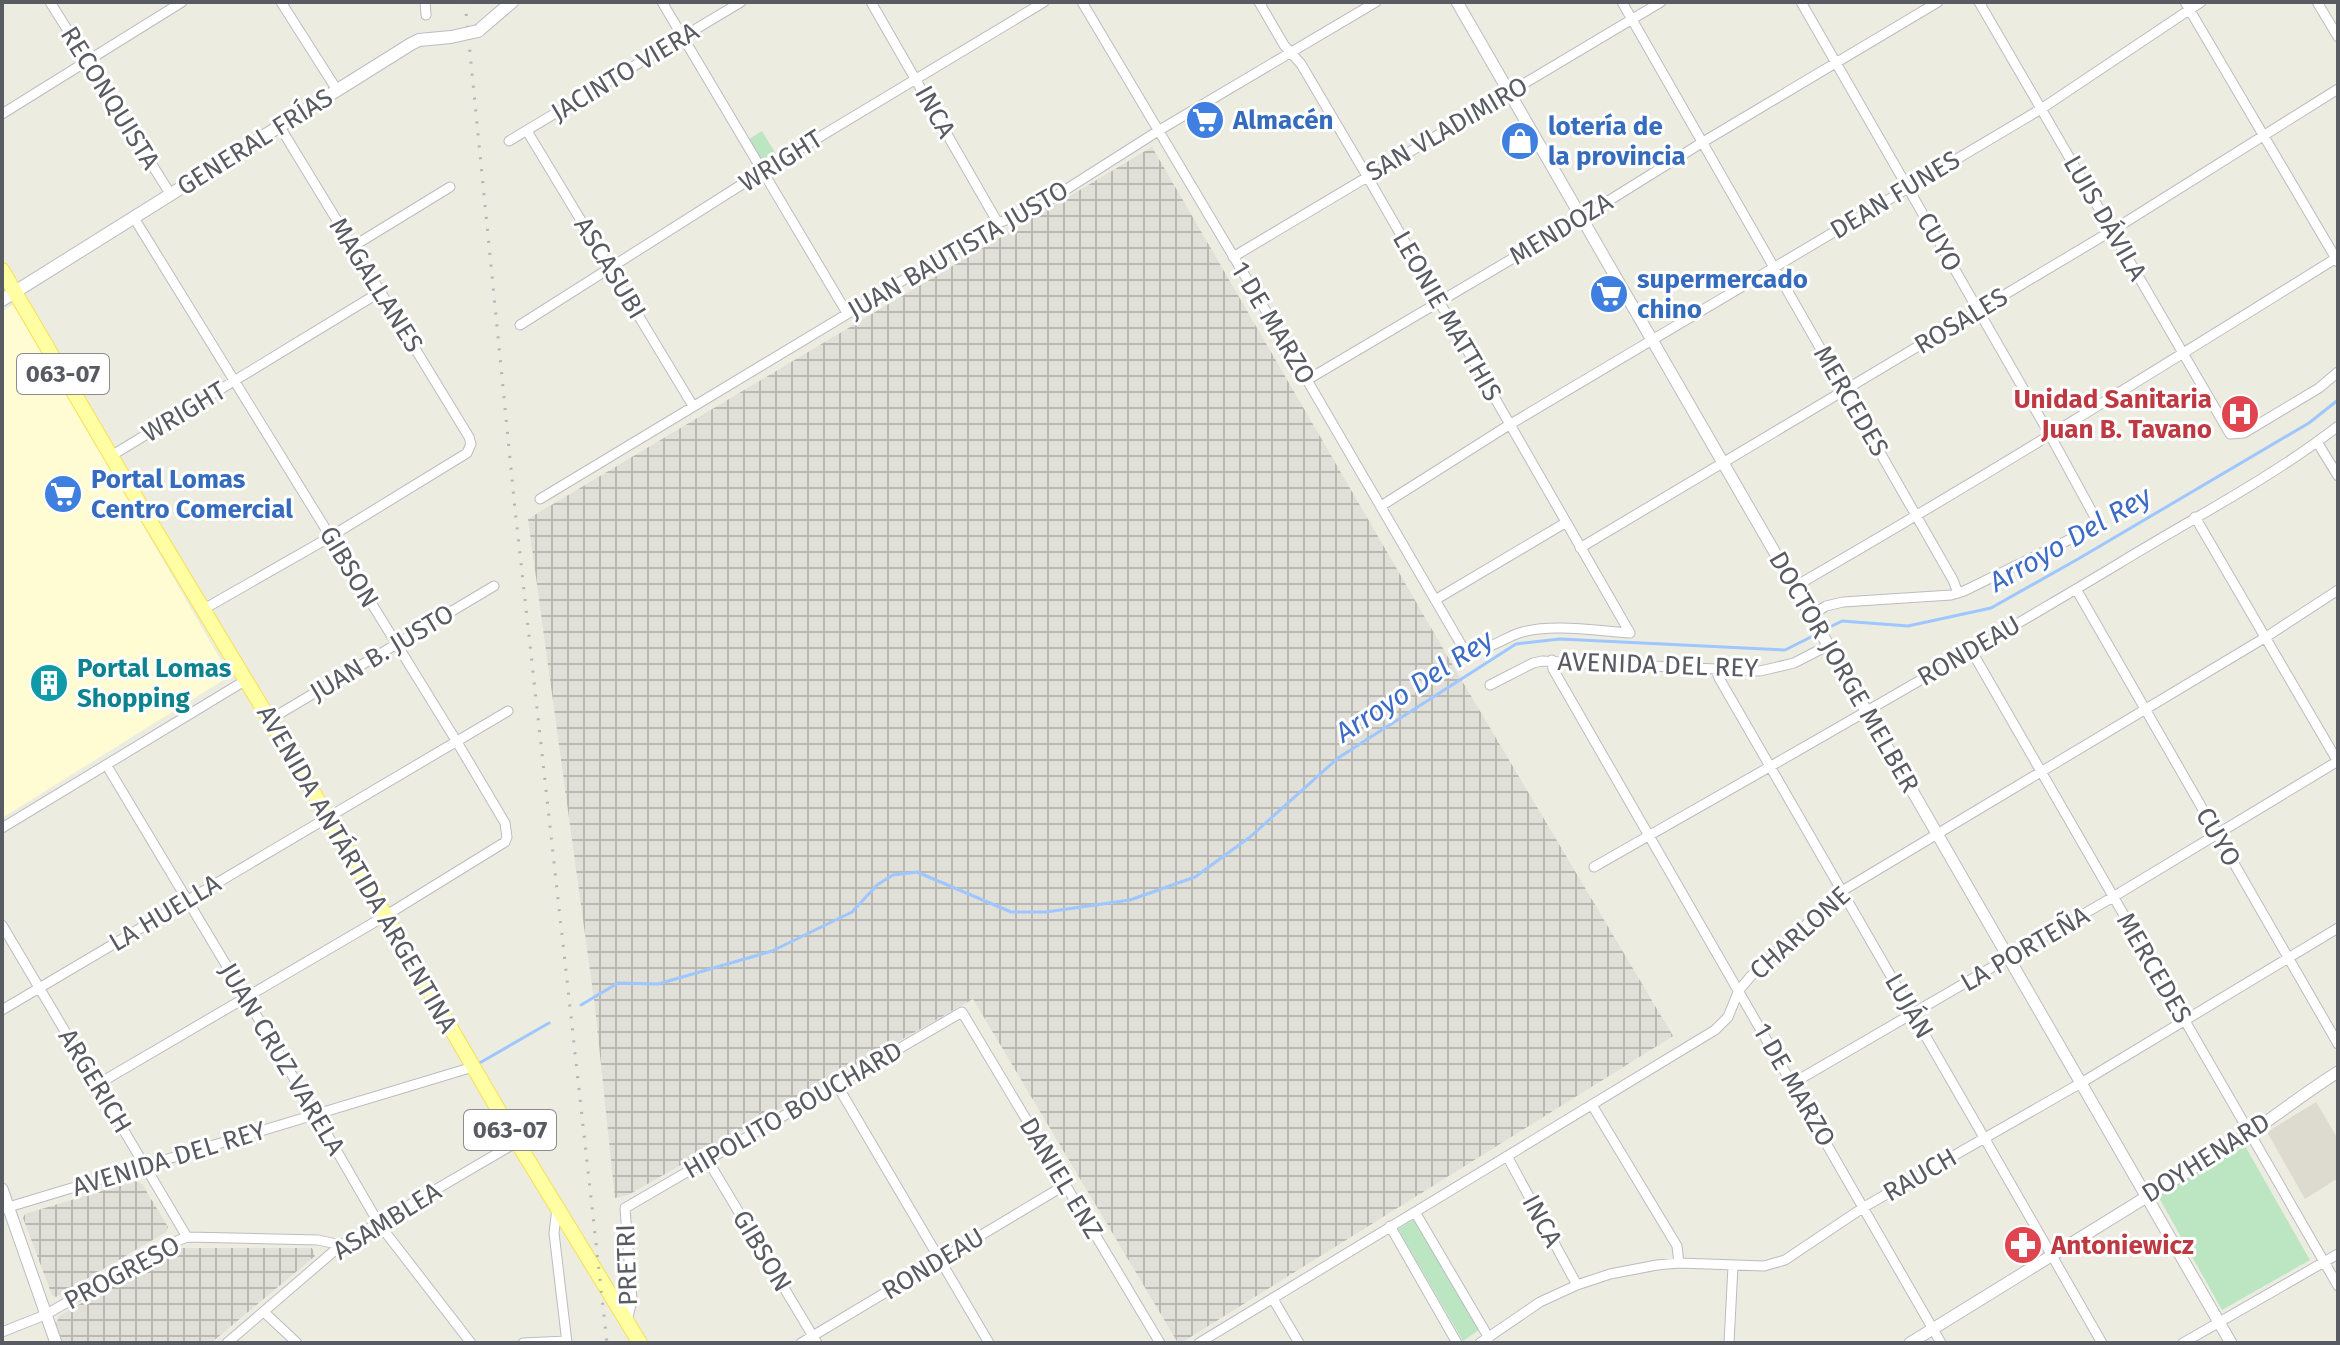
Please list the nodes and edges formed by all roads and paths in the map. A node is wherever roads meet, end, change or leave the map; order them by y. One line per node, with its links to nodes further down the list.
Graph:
1 (50, 2): 28 (street, RECONQUISTA)
2 (182, 2): 28 (street)
3 (281, 2): 32 (street)
4 (425, 2): 23 (street)
5 (512, 2): 22 (main road, GENERAL FRÍAS)
6 (662, 2): 26 (street)
7 (741, 2): 26 (street, JACINTO VIERA)
8 (871, 2): 30 (street, INCA)
9 (1044, 2): 30 (street, WRIGHT)
10 (1082, 2): 38 (street, 1 DE MARZO)
11 (1259, 2): 27 (street, LEONIE MATTHIS)
12 (1376, 2): 27 (street, JUAN BAUTISTA JUSTO)
13 (1457, 2): 33 (street, DOCTOR JORGE MELBER)
14 (1622, 2): 24 (street, MERCEDES)
15 (1661, 2): 24 (street, SAN VLADIMIRO)
16 (1801, 2): 29 (street, CUYO)
17 (1938, 2): 29 (street, MENDOZA)
18 (1979, 2): 34 (street, LUIS DÁVILA)
19 (2201, 2): 21 (street, DEAN FUNES)
20 (2317, 2): 25 (street)
21 (2187, 6): 34 (street, DEAN FUNES); 39 (street)
22 (498, 7): 32 (main road, GENERAL FRÍAS, bridge)
23 (426, 15)
24 (1632, 19): 33 (street, SAN VLADIMIRO); 41 (street, MERCEDES)
25 (2338, 37)
26 (684, 38): 37 (street, JACINTO VIERA); 42 (street)
27 (1291, 52): 38 (street, JUAN BAUTISTA JUSTO); 43 (street, LEONIE MATTHIS)
28 (87, 61): 35 (street); 46 (street, RECONQUISTA)
29 (1837, 63): 41 (street, MENDOZA); 45 (street, CUYO)
30 (916, 78): 42 (street, WRIGHT); 49 (street, INCA)
31 (2338, 89): 39 (street, ROSALES)
32 (337, 90): 36 (main road, GENERAL FRÍAS)
33 (1510, 93): 43 (street, SAN VLADIMIRO); 48 (street, DOCTOR JORGE MELBER)
34 (2041, 109): 45 (street, DEAN FUNES); 50 (street, LUIS DÁVILA)
35 (2, 114)
36 (280, 127): 46 (main road, GENERAL FRÍAS); 51 (street, MAGALLANES)
37 (527, 131): 40 (street, JACINTO VIERA); 54 (street, ASCASUBI)
38 (1158, 131): 49 (street, JUAN BAUTISTA JUSTO); 52 (street, 1 DE MARZO)
39 (2262, 135): 50 (street, ROSALES); 53 (street)
40 (509, 141)
41 (1703, 142): 48 (street, MENDOZA); 55 (street, MERCEDES)
42 (763, 171): 54 (street, WRIGHT); 62 (street)
43 (1367, 176): 52 (street, SAN VLADIMIRO); 60 (street, LEONIE MATTHIS)
44 (450, 187): 51 (street)
45 (1908, 187): 55 (street, DEAN FUNES); 61 (street, CUYO)
46 (171, 195): 47 (main road, GENERAL FRÍAS)
47 (134, 218): 57 (main road, GENERAL FRÍAS); 67 (street, GIBSON)
48 (1581, 218): 60 (street, MENDOZA); 64 (street, DOCTOR JORGE MELBER)
49 (998, 223): 62 (street, JUAN BAUTISTA JUSTO)
50 (2113, 230): 61 (street, ROSALES); 65 (street, LUIS DÁVILA)
51 (352, 247): 58 (street, MAGALLANES)
52 (1233, 257): 68 (street, 1 DE MARZO)
53 (2337, 259): 65 (street)
54 (610, 267): 63 (street, WRIGHT); 70 (street, ASCASUBI)
55 (1775, 267): 64 (street, DEAN FUNES); 69 (street, MERCEDES)
56 (2, 270): 57 (main road, AVENIDA ANTÁRTIDA ARGENTINA / 063-07)
57 (16, 292): 59 (main road, GENERAL FRÍAS); 75 (main road, AVENIDA ANTÁRTIDA ARGENTINA / 063-07)
58 (380, 292): 67 (street, WRIGHT); 83 (street, MAGALLANES)
59 (2, 300)
60 (1438, 302): 68 (street, MENDOZA); 71 (street, LEONIE MATTHIS)
61 (1978, 311): 69 (street, ROSALES); 73 (street, CUYO)
62 (847, 313): 70 (street, JUAN BAUTISTA JUSTO)
63 (520, 325)
64 (1652, 341): 71 (street, DEAN FUNES); 76 (street, DOCTOR JORGE MELBER)
65 (2185, 354): 66 (street, LUIS DÁVILA); 73 (street)
66 (2338, 372)
67 (235, 380): 75 (street, WRIGHT); 83 (street, GIBSON)
68 (1307, 380): 79 (street, 1 DE MARZO)
69 (1846, 391): 76 (street, ROSALES); 80 (street, MERCEDES)
70 (693, 406): 78 (street, JUAN BAUTISTA JUSTO)
71 (1509, 425): 79 (street, DEAN FUNES); 82 (street, LEONIE MATTHIS)
72 (2338, 426): 74 (street, RONDEAU)
73 (2050, 435): 80 (street); 89 (street, CUYO)
74 (2317, 442): 77 (street); 81 (street, RONDEAU)
75 (111, 456): 91 (main road, AVENIDA ANTÁRTIDA ARGENTINA / 063-07)
76 (1725, 463): 84 (street, ROSALES); 86 (street, DOCTOR JORGE MELBER)
77 (2338, 476)
78 (540, 499)
79 (1381, 506): 90 (street, 1 DE MARZO)
80 (1917, 516): 86 (street); 89 (street, MERCEDES)
81 (2195, 517): 87 (street, RONDEAU); 94 (street)
82 (1565, 523): 84 (street, LEONIE MATTHIS); 90 (street)
83 (330, 537): 91 (street); 96 (street, GIBSON)
84 (1580, 548): 93 (street, LEONIE MATTHIS)
85 (494, 586): 96 (street, JUAN B. JUSTO)
86 (1794, 587): 92 (street, DOCTOR JORGE MELBER)
87 (2076, 589): 98 (street, RONDEAU); 103 (street, CUYO)
88 (2338, 590): 94 (street, CHARLONE)
89 (1958, 593): 92 (street)
90 (1435, 600): 97 (street, 1 DE MARZO)
91 (204, 609): 101 (main road, AVENIDA ANTÁRTIDA ARGENTINA / 063-07)
92 (1812, 619): 95 (street, DOCTOR JORGE MELBER)
93 (1630, 633): 97 (street, AVENIDA DEL REY)
94 (2266, 637): 103 (street, CHARLONE); 108 (street)
95 (1825, 642): 100 (street, AVENIDA DEL REY); 105 (street, DOCTOR JORGE MELBER)
96 (396, 644): 106 (street, JUAN B. JUSTO); 107 (street, GIBSON)
97 (1462, 646)
98 (1971, 650): 105 (street, RONDEAU); 111 (street, MERCEDES)
99 (1552, 660): 100 (street, AVENIDA DEL REY); 102 (street, AVENIDA DEL REY); 116 (street, 1 DE MARZO)
100 (1716, 669): 110 (street, LUJÁN)
101 (246, 680): 106 (main road, AVENIDA ANTÁRTIDA ARGENTINA / 063-07); 109 (street)
102 (1490, 685)
103 (2146, 710): 111 (street, CHARLONE); 115 (street, CUYO)
104 (508, 711): 107 (street)
105 (1866, 712): 110 (street, RONDEAU); 114 (street, DOCTOR JORGE MELBER)
106 (269, 720): 112 (main road, AVENIDA ANTÁRTIDA ARGENTINA / 063-07)
107 (457, 742): 112 (street); 121 (street, GIBSON)
108 (2338, 761): 115 (street, LA PORTEÑA)
109 (107, 766): 113 (street); 120 (street, JUAN CRUZ VARELA)
110 (1770, 766): 116 (street, RONDEAU); 118 (street, LUJÁN)
111 (2041, 773): 114 (street, CHARLONE); 119 (street, MERCEDES)
112 (328, 817): 120 (street, LA HUELLA); 121 (main road, AVENIDA ANTÁRTIDA ARGENTINA / 063-07)
113 (2, 828)
114 (1938, 834): 118 (street, CHARLONE); 124 (street, DOCTOR JORGE MELBER)
115 (2217, 835): 119 (street, LA PORTEÑA); 125 (street, CUYO)
116 (1649, 836): 117 (street, RONDEAU); 127 (street, 1 DE MARZO)
117 (1594, 867)
118 (1842, 891): 127 (street, CHARLONE); 131 (street, LUJÁN)
119 (2113, 897): 124 (street, LA PORTEÑA); 132 (street, MERCEDES)
120 (187, 899): 126 (street, LA HUELLA); 128 (street, JUAN CRUZ VARELA)
121 (385, 916): 128 (street); 134 (main road, AVENIDA ANTÁRTIDA ARGENTINA / 063-07)
122 (2, 925): 126 (street, ARGERICH)
123 (2338, 928): 125 (street, RAUCH)
124 (2008, 958): 131 (street, LA PORTEÑA); 137 (street, DOCTOR JORGE MELBER)
125 (2287, 958): 132 (street, RAUCH); 133 (street, CUYO)
126 (39, 989): 129 (street, LA HUELLA); 138 (street, ARGERICH)
127 (1739, 990): 136 (street, 1 DE MARZO); 140 (street, CHARLONE)
128 (245, 997): 138 (street); 141 (street, JUAN CRUZ VARELA)
129 (2, 1010)
130 (962, 1012): 139 (street, HIPOLITO BOUCHARD); 148 (street, DANIEL ENZ)
131 (1914, 1013): 136 (street, LA PORTEÑA); 143 (street, LUJÁN)
132 (2184, 1021): 137 (street, RAUCH); 142 (street, MERCEDES)
133 (2338, 1044)
134 (473, 1067): 141 (street, AVENIDA DEL REY); 144 (main road, AVENIDA ANTÁRTIDA ARGENTINA / 063-07)
135 (2338, 1072): 142 (street, DOYHENARD)
136 (1793, 1083): 151 (street, 1 DE MARZO)
137 (2081, 1083): 143 (street, RAUCH); 150 (street, DOCTOR JORGE MELBER)
138 (98, 1084): 147 (street, ARGERICH)
139 (837, 1085): 146 (street, HIPOLITO BOUCHARD); 162 (street)
140 (1592, 1105): 145 (street, CHARLONE); 164 (street)
141 (316, 1115): 147 (street, AVENIDA DEL REY); 156 (street, JUAN CRUZ VARELA)
142 (2250, 1133): 150 (street, DOYHENARD); 163 (street, MERCEDES)
143 (1984, 1139): 151 (street, RAUCH); 161 (street, LUJÁN)
144 (517, 1142): 153 (main road, AVENIDA ANTÁRTIDA ARGENTINA / 063-07); 156 (street, ASAMBLEA)
145 (1507, 1156): 155 (street, CHARLONE); 166 (street, INCA)
146 (707, 1159): 154 (street, HIPOLITO BOUCHARD); 175 (street, GIBSON)
147 (145, 1165): 152 (street, AVENIDA DEL REY); 158 (street, ARGERICH)
148 (1065, 1185): 162 (street, RONDEAU); 186 (street, DANIEL ENZ)
149 (2, 1189): 152 (street)
150 (2146, 1196): 161 (street, DOYHENARD); 172 (street, DOCTOR JORGE MELBER)
151 (1864, 1207): 165 (street, RAUCH); 173 (street, 1 DE MARZO)
152 (5, 1208): 170 (street)
153 (557, 1208): 171 (main road, AVENIDA ANTÁRTIDA ARGENTINA / 063-07); 177 (street)
154 (625, 1208): 171 (street, PRETRI)
155 (1415, 1212): 157 (street, CHARLONE); 176 (street)
156 (379, 1224): 159 (street, ASAMBLEA); 181 (street, JUAN CRUZ VARELA)
157 (1390, 1226): 168 (street, CHARLONE); 189 (street)
158 (187, 1237): 159 (street, PROGRESO); 170 (street, PROGRESO)
159 (341, 1245): 169 (street, ASAMBLEA)
160 (2338, 1254): 163 (street)
161 (2052, 1255): 173 (street, DOYHENARD); 193 (street, LUJÁN)
162 (940, 1260): 175 (street, RONDEAU); 185 (street)
163 (2325, 1262): 167 (street, MERCEDES); 172 (street)
164 (1679, 1263): 165 (street, RAUCH); 166 (street, RAUCH)
165 (1733, 1266): 190 (street)
166 (1577, 1285): 176 (street, RAUCH)
167 (2338, 1286)
168 (1273, 1299): 187 (street, CHARLONE); 188 (street)
169 (264, 1312): 179 (street, ASAMBLEA); 180 (street)
170 (45, 1315): 174 (street, PROGRESO); 178 (street)
171 (627, 1321): 183 (main road, AVENIDA ANTÁRTIDA ARGENTINA / 063-07)
172 (2219, 1323): 194 (street); 195 (street, DOCTOR JORGE MELBER)
173 (1933, 1328): 191 (street, DOYHENARD); 192 (street, 1 DE MARZO)
174 (2, 1332)
175 (815, 1340): 184 (street, RONDEAU)
176 (1484, 1340)
177 (567, 1342): 182 (street)
178 (56, 1343)
179 (227, 1343)
180 (297, 1343)
181 (471, 1343)
182 (523, 1343)
183 (640, 1343)
184 (801, 1343)
185 (989, 1343)
186 (1160, 1343)
187 (1199, 1343)
188 (1299, 1343)
189 (1457, 1343)
190 (1729, 1343)
191 (1910, 1343)
192 (1941, 1343)
193 (2102, 1343)
194 (2183, 1343)
195 (2231, 1343)

